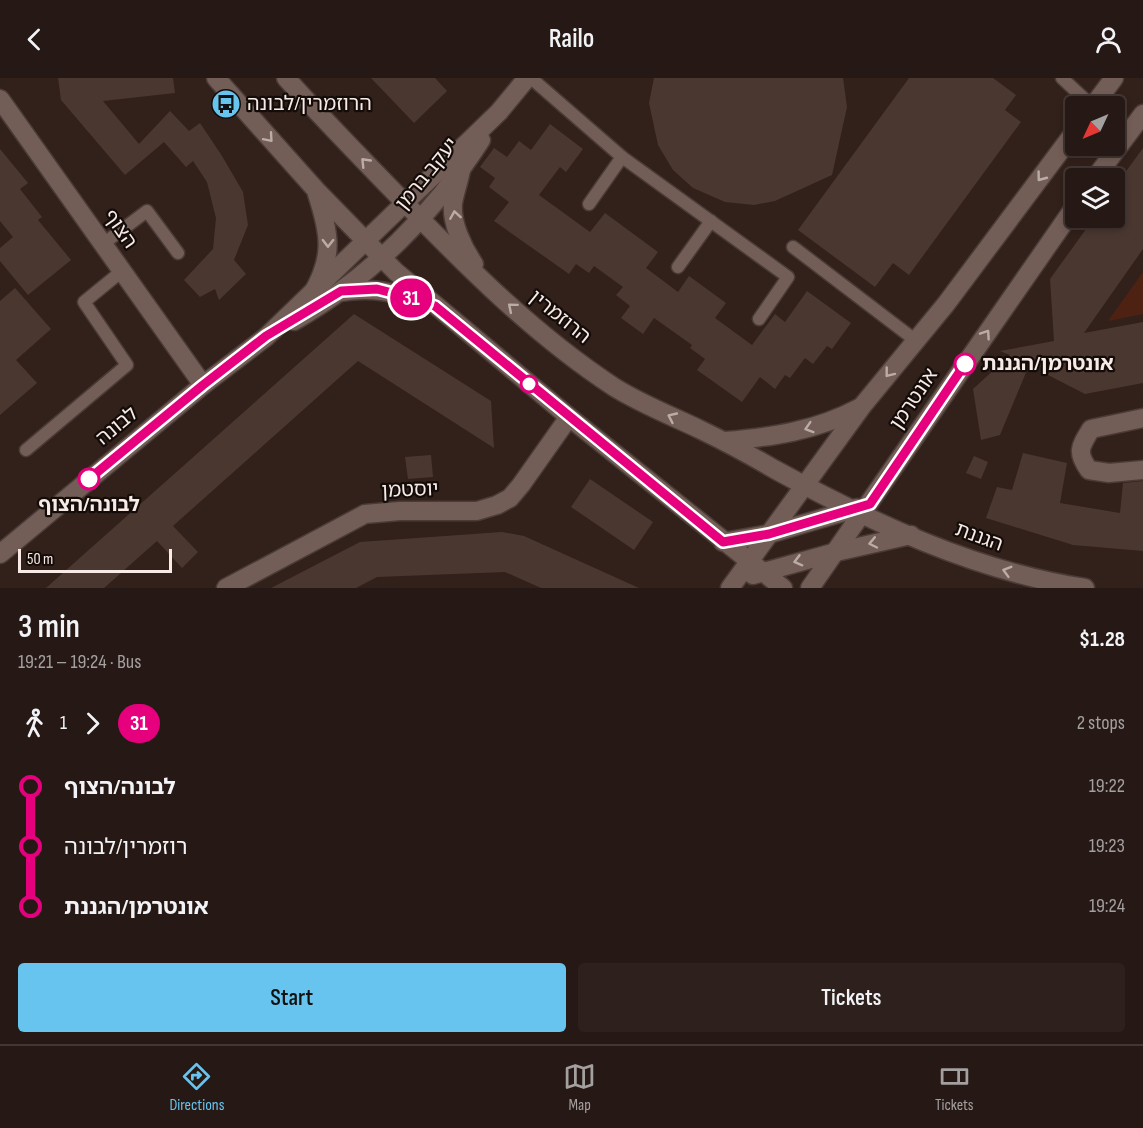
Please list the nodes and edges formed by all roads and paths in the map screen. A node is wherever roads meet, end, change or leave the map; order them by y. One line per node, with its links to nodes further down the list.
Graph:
1 (216, 78): 15 (street, one-way to 15)
2 (286, 78): 16 (street, הרוזמרין, one-way to 2)
3 (529, 78): 9 (street); 12 (lane)
4 (1062, 78): 6 (lane)
5 (1114, 78): 7 (street)
6 (1082, 96)
7 (1100, 96)
8 (0, 99): 22 (street, הצוף)
9 (499, 112): 14 (street, יעקב ברמן); 16 (street, לבונה)
10 (1143, 114): 13 (street)
11 (1065, 145): 34 (street, אונטרמן, one-way to 34)
12 (622, 157): 17 (lane); 20 (lane)
13 (1102, 168)
14 (461, 170): 18 (street, יעקב ברמן); 28 (street, one-way to 14)
15 (316, 190): 21 (street); 30 (street, one-way to 30)
16 (406, 204): 18 (street, הרוזמרין); 21 (street, לבונה)
17 (589, 204)
18 (421, 220): 25 (street, יעקב ברמן); 28 (street, הרוזמרין)
19 (1065, 220): 43 (street, אונטרמן, one-way to 19)
20 (711, 221): 26 (lane); 32 (lane)
21 (367, 242): 25 (street); 30 (street, לבונה)
22 (103, 244): 24 (lane); 27 (street, הצוף)
23 (794, 247): 34 (lane)
24 (178, 253)
25 (381, 257): 29 (street, לבונה); 31 (street)
26 (678, 267)
27 (123, 271): 35 (street, הצוף); 40 (lane)
28 (488, 286): 39 (street, הרוזמרין, one-way to 28)
29 (341, 291): 31 (street); 33 (street, לבונה)
30 (312, 294): 33 (street, לבונה)
31 (435, 306): 37 (street)
32 (759, 319)
33 (266, 336): 35 (street, לבונה)
34 (915, 340): 36 (street, אונטרמן, one-way to 36)
35 (203, 385): 48 (street, לבונה)
36 (863, 405): 39 (street, one-way to 39); 42 (street, אונטרמן)
37 (569, 417): 46 (street); 51 (street, יוסטמן)
38 (1143, 418): 41 (street)
39 (725, 441): 42 (street, הרוזמרין)
40 (26, 450)
41 (1143, 470)
42 (804, 485): 43 (street, הרוזמרין); 44 (street, אונטרמן)
43 (862, 509): 44 (street); 45 (street, הגננת); 47 (street, אונטרמן)
44 (769, 534): 46 (street); 49 (street, אונטרמן)
45 (911, 536): 47 (street, one-way to 47); 54 (street, הגננת, one-way to 45)
46 (723, 542): 49 (street)
47 (836, 552): 49 (street, one-way to 49); 53 (street, אונטרמן)
48 (0, 554)
49 (755, 567): 50 (street, אונטרמן); 52 (street)
50 (731, 587)
51 (226, 588)
52 (783, 588)
53 (810, 588)
54 (1085, 588)

